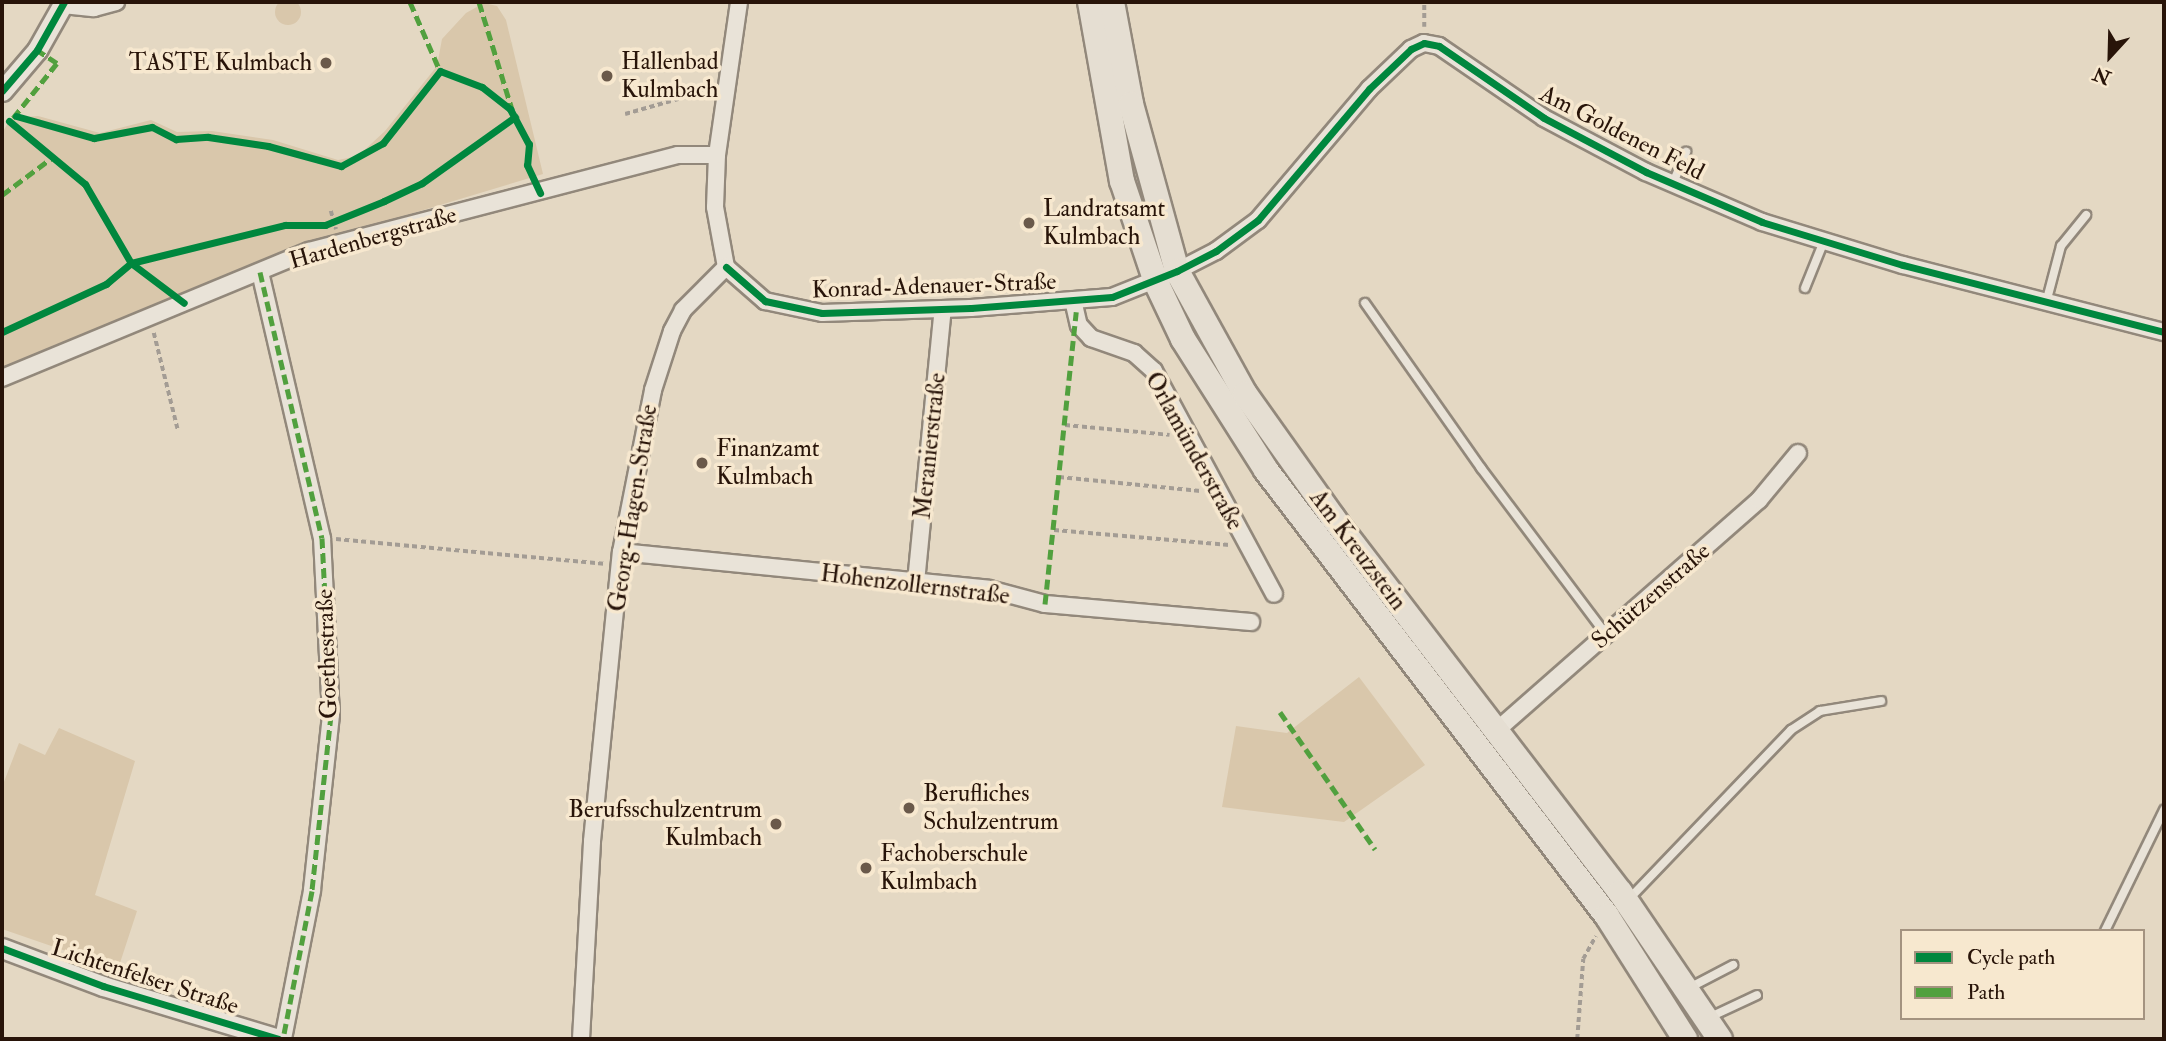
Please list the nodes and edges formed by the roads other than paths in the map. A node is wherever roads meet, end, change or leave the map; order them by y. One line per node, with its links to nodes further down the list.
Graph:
1 (116, 2): 5 (street)
2 (738, 2): 8 (street)
3 (1090, 2): 14 (main road, Am Kreuzstein)
4 (1112, 2): 14 (main road, Am Kreuzstein)
5 (63, 4): 6 (street)
6 (2, 91)
7 (1686, 152): 9 (lane)
8 (717, 155): 12 (street); 13 (street, Hardenbergstraße)
9 (1673, 184): 11 (street, Am Goldenen Feld); 14 (street, Am Goldenen Feld)
10 (2086, 215): 18 (lane)
11 (1825, 241): 15 (lane); 18 (street, Am Goldenen Feld)
12 (726, 267): 19 (street, Konrad-Adenauer-Straße); 23 (street, Georg-Hagen-Straße)
13 (260, 271): 21 (street, Hardenbergstraße); 39 (street, Goethestraße)
14 (1167, 276): 16 (street, Konrad-Adenauer-Straße); 29 (main road, Am Kreuzstein); 38 (main road, Am Kreuzstein)
15 (1805, 288)
16 (1073, 300): 19 (street, Konrad-Adenauer-Straße); 25 (street, Orlamünderstraße)
17 (1365, 303): 27 (lane)
18 (2046, 303): 20 (street, Am Goldenen Feld)
19 (943, 309): 24 (street, Meranierstraße)
20 (2164, 332)
21 (2, 378)
22 (1798, 453): 27 (street, Schützenstraße)
23 (621, 559): 24 (street, Hohenzollernstraße); 40 (street, Georg-Hagen-Straße)
24 (916, 582): 26 (street, Hohenzollernstraße)
25 (1274, 594)
26 (1251, 622)
27 (1607, 636): 29 (street, Schützenstraße)
28 (1881, 701): 31 (lane)
29 (1496, 731): 31 (main road, Am Kreuzstein)
30 (2164, 810): 32 (lane)
31 (1627, 901): 35 (main road, Am Kreuzstein)
32 (2106, 929)
33 (2, 948): 39 (street, Lichtenfelser Straße)
34 (1733, 965): 35 (lane)
35 (1689, 988): 37 (main road, Am Kreuzstein)
36 (1757, 995): 37 (lane)
37 (1708, 1017): 41 (main road, Am Kreuzstein)
38 (1678, 1034)
39 (280, 1039)
40 (581, 1039)
41 (1720, 1039)

